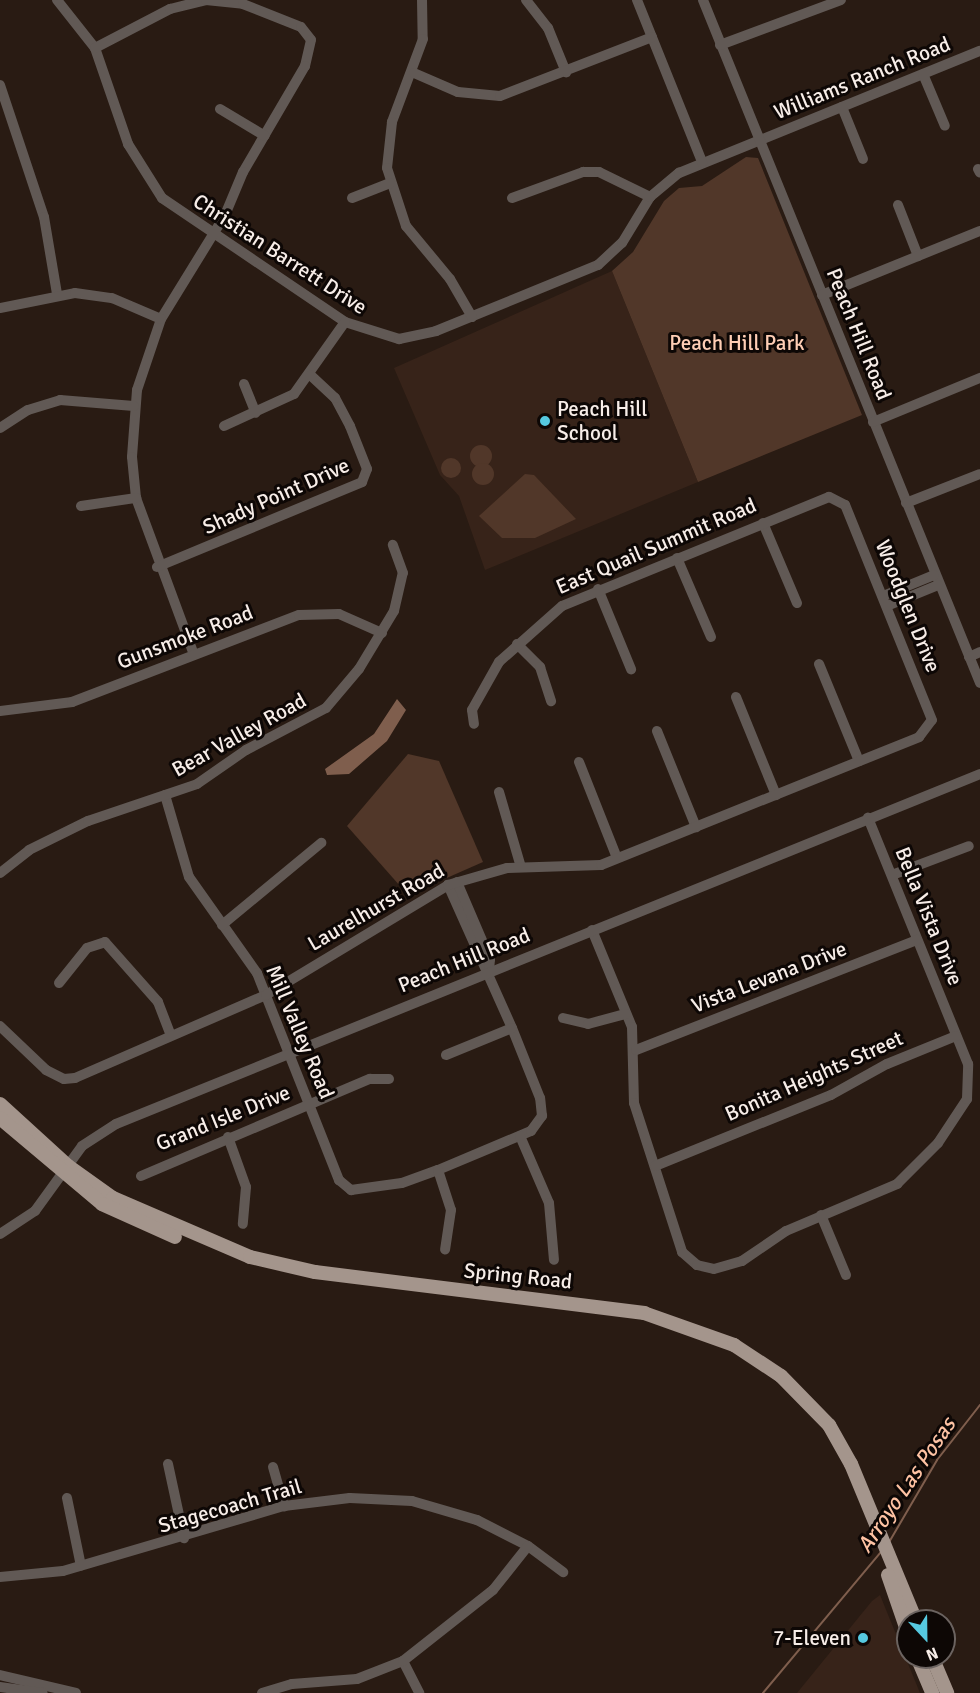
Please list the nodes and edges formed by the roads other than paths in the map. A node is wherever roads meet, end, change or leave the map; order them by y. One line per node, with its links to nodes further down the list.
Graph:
1 (57, 0): 10 (street, Christian Barrett Drive)
2 (422, 0): 13 (street)
3 (526, 0): 12 (street)
4 (637, 0): 8 (street)
5 (702, 0): 9 (street, Peach Hill Road)
6 (841, 0): 9 (street)
7 (233, 1): 10 (street); 19 (street)
8 (652, 37): 12 (street); 22 (street)
9 (720, 45): 20 (street, Peach Hill Road)
10 (95, 48): 29 (street, Christian Barrett Drive)
11 (980, 51): 14 (street, Williams Ranch Road)
12 (566, 72): 13 (street)
13 (414, 73): 23 (street)
14 (923, 74): 16 (street, Williams Ranch Road); 18 (street)
15 (0, 86): 31 (street)
16 (843, 107): 20 (street, Williams Ranch Road); 21 (street)
17 (220, 109): 19 (street)
18 (945, 126)
19 (265, 136): 29 (street)
20 (759, 141): 22 (street, Christian Barrett Drive); 32 (street, Peach Hill Road)
21 (863, 159)
22 (702, 162): 24 (street, Christian Barrett Drive)
23 (390, 183): 25 (street); 34 (street)
24 (650, 197): 26 (street); 34 (street, Christian Barrett Drive)
25 (352, 198)
26 (512, 198)
27 (897, 205): 30 (street)
28 (980, 231): 30 (street)
29 (212, 236): 35 (street); 36 (street, Christian Barrett Drive)
30 (918, 255): 32 (street)
31 (57, 294): 33 (street); 35 (street)
32 (822, 295): 42 (street, Peach Hill Road)
33 (0, 308)
34 (472, 317): 36 (street, Christian Barrett Drive)
35 (161, 319): 40 (street)
36 (345, 322): 37 (street)
37 (311, 376): 41 (street); 53 (street, Shady Point Drive)
38 (980, 378): 42 (street)
39 (244, 384): 41 (street)
40 (134, 406): 44 (street); 46 (street)
41 (256, 413): 43 (street)
42 (873, 422): 48 (street, Peach Hill Road)
43 (224, 426)
44 (0, 428)
45 (980, 474): 48 (street)
46 (136, 498): 49 (street); 53 (street)
47 (842, 501): 50 (street, East Quail Summit Road); 56 (street, Woodglen Drive)
48 (906, 503): 54 (street, Peach Hill Road)
49 (81, 506)
50 (762, 523): 52 (street, East Quail Summit Road); 57 (street)
51 (393, 545): 58 (street, Bear Valley Road)
52 (677, 558): 55 (street, East Quail Summit Road); 59 (street)
53 (157, 567): 62 (street)
54 (936, 580): 56 (street); 63 (street, Peach Hill Road)
55 (598, 589): 60 (street, East Quail Summit Road); 65 (street)
56 (885, 601): 71 (street, Woodglen Drive)
57 (797, 603)
58 (382, 633): 62 (street, Gunsmoke Road); 77 (street, Bear Valley Road)
59 (711, 637)
60 (517, 644): 68 (street); 70 (street, East Quail Summit Road)
61 (980, 652): 63 (street)
62 (194, 655): 69 (street, Gunsmoke Road)
63 (969, 657): 66 (street, Peach Hill Road)
64 (819, 663): 73 (street)
65 (631, 669)
66 (980, 683)
67 (736, 697): 78 (street)
68 (551, 701)
69 (0, 711)
70 (474, 724)
71 (930, 728): 73 (street, Laurelhurst Road)
72 (657, 731): 80 (street)
73 (859, 761): 78 (street, Laurelhurst Road)
74 (579, 762): 83 (street)
75 (980, 774): 79 (street, Peach Hill Road)
76 (499, 792): 84 (street)
77 (165, 795): 85 (street, Bear Valley Road); 88 (street, Mill Valley Road)
78 (776, 795): 80 (street, Laurelhurst Road)
79 (868, 818): 86 (street, Bella Vista Drive); 89 (street, Peach Hill Road)
80 (696, 827): 83 (street, Laurelhurst Road)
81 (321, 843): 88 (street)
82 (969, 846): 86 (street)
83 (616, 858): 84 (street, Laurelhurst Road)
84 (522, 867): 87 (street, Laurelhurst Road)
85 (0, 873)
86 (891, 875): 90 (street, Bella Vista Drive)
87 (453, 883): 91 (street); 93 (street, Laurelhurst Road)
88 (222, 925): 93 (street, Mill Valley Road)
89 (592, 930): 91 (street, Peach Hill Road); 94 (street)
90 (917, 940): 99 (street, Bella Vista Drive); 100 (street, Vista Levana Drive)
91 (489, 971): 97 (street); 101 (street, Peach Hill Road)
92 (59, 983): 98 (street)
93 (266, 996): 98 (street, Laurelhurst Road); 101 (street, Mill Valley Road)
94 (626, 1014): 95 (street); 100 (street)
95 (563, 1018)
96 (0, 1026): 98 (street, Laurelhurst Road)
97 (512, 1028): 102 (street); 107 (street)
98 (170, 1033)
99 (956, 1036): 109 (street, Bonita Heights Street); 113 (street, Bella Vista Drive)
100 (636, 1050): 109 (street, Bella Vista Drive)
101 (289, 1052): 105 (street, Mill Valley Road); 110 (street, Peach Hill Road)
102 (446, 1055)
103 (389, 1079): 105 (street, Grand Isle Drive)
104 (0, 1104): 110 (main road, Spring Road)
105 (309, 1104): 108 (street, Grand Isle Drive); 111 (street, Mill Valley Road)
106 (0, 1118): 110 (main road, Spring Road)
107 (520, 1136): 111 (street); 117 (street)
108 (228, 1137): 112 (street, Grand Isle Drive); 114 (street)
109 (655, 1166): 113 (street, Bella Vista Drive)
110 (65, 1170): 115 (street, Peach Hill Road); 125 (main road, Spring Road)
111 (438, 1170): 116 (street)
112 (141, 1176)
113 (821, 1215): 118 (street)
114 (243, 1224)
115 (0, 1234)
116 (445, 1250)
117 (554, 1260)
118 (846, 1275)
119 (168, 1464): 123 (street)
120 (273, 1467): 122 (street)
121 (67, 1498): 126 (street)
122 (284, 1506): 123 (street, Stagecoach Trail); 124 (street, Stagecoach Trail)
123 (184, 1538): 126 (street, Stagecoach Trail)
124 (528, 1546): 127 (street, Stagecoach Trail); 131 (street)
125 (888, 1564): 129 (main road, Spring Road); 130 (main road, Spring Road)
126 (81, 1566): 128 (street, Stagecoach Trail)
127 (563, 1572)
128 (0, 1577)
129 (901, 1609)
130 (910, 1609)
131 (403, 1661): 138 (street); 139 (street)
132 (922, 1669): 140 (main road)
133 (937, 1669): 141 (main road)
134 (0, 1676): 137 (street)
135 (0, 1687): 136 (street)
136 (43, 1693)
137 (76, 1693)
138 (262, 1693)
139 (419, 1693)
140 (932, 1693)
141 (947, 1693)

